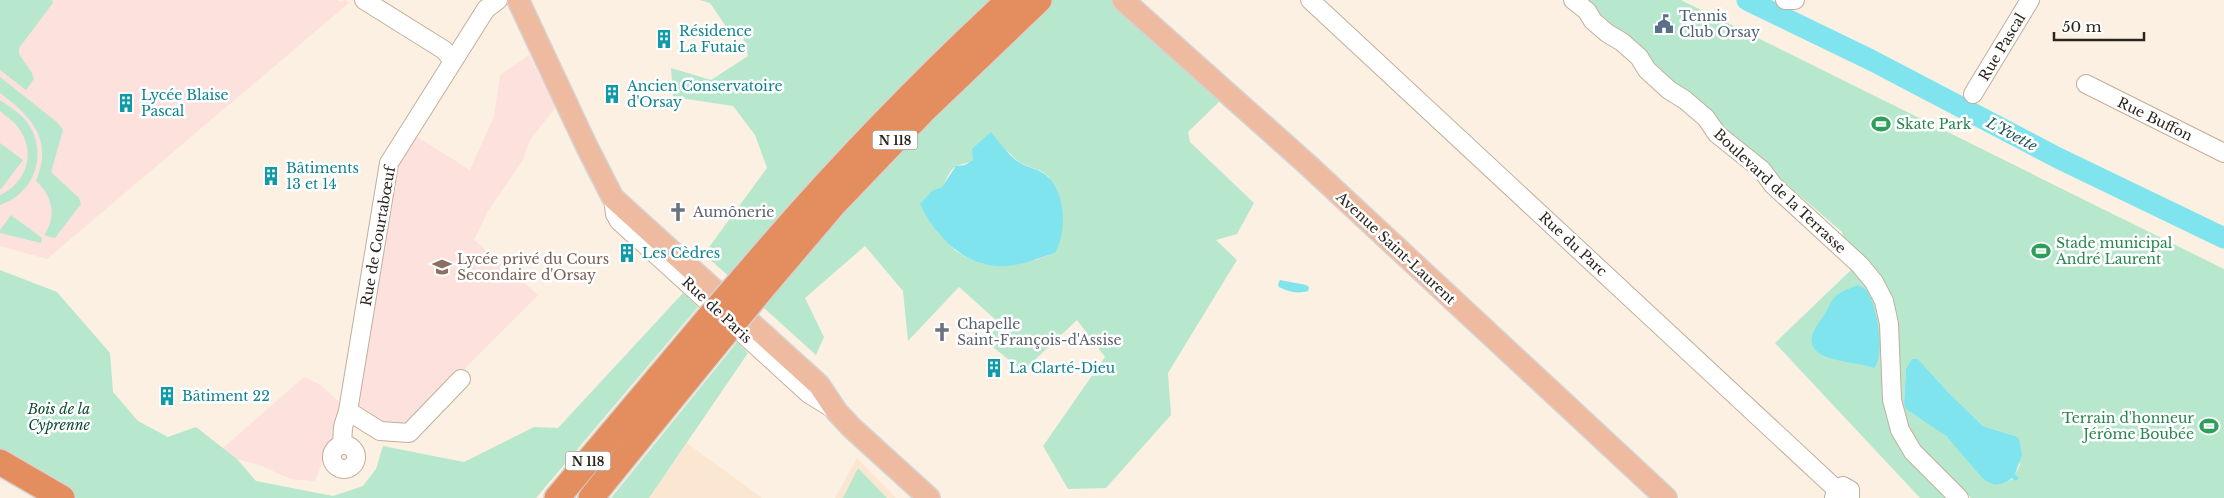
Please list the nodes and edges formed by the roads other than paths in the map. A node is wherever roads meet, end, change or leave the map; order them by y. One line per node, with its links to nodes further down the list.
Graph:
1 (364, 0): 12 (street)
2 (498, 0): 12 (street, Rue de Courtabœuf)
3 (518, 0): 28 (main road, Rue de Paris)
4 (1009, 0): 16 (highway, N 118)
5 (1039, 0): 16 (highway, N 118)
6 (1310, 0): 23 (street, Rue du Parc)
7 (1573, 0): 30 (street, Boulevard de la Terrasse)
8 (1785, 0): 9 (street)
9 (1795, 0)
10 (2030, 0): 14 (street, Rue Pascal)
11 (1126, 1): 29 (main road, Avenue Saint-Laurent)
12 (452, 61): 19 (street, Rue de Courtabœuf)
13 (2086, 84): 15 (street, Rue Buffon)
14 (1973, 94)
15 (2224, 153)
16 (753, 283): 17 (highway, N 118, bridge)
17 (713, 329): 26 (highway, N 118); 27 (highway, N 118)
18 (461, 379): 19 (street)
19 (348, 412): 20 (street, Rue de Courtabœuf)
20 (342, 444)
21 (0, 462): 25 (highway)
22 (0, 472): 24 (main road)
23 (1840, 495)
24 (42, 498)
25 (62, 498)
26 (557, 498)
27 (591, 498)
28 (929, 498)
29 (1666, 498)
30 (1959, 498)

